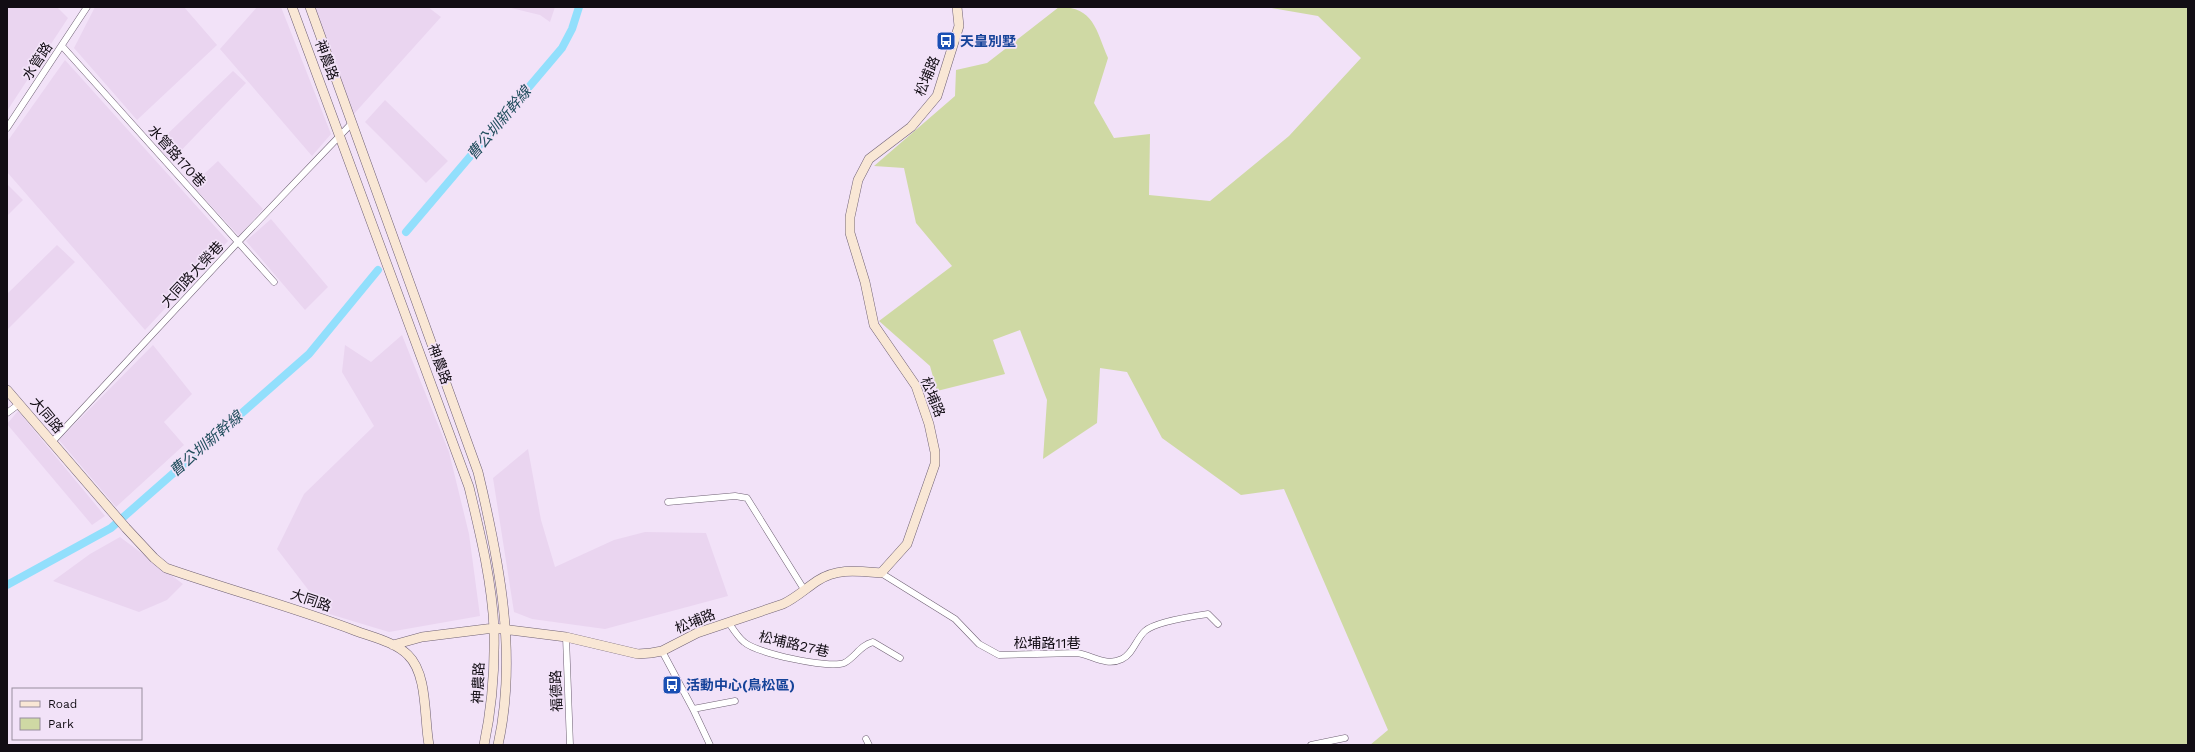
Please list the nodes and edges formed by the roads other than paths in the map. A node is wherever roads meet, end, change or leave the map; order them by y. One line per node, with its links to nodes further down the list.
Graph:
1 (87, 7): 5 (street, 水管路)
2 (292, 7): 8 (street, 神農路)
3 (310, 7): 6 (street, 神農路)
4 (956, 7): 16 (street, 松埔路)
5 (62, 46): 7 (street, 水管路); 9 (street, 水管路170巷)
6 (352, 123): 8 (street, 大同路大榮巷); 21 (street, 神農路)
7 (7, 128)
8 (340, 136): 9 (street, 大同路大榮巷); 20 (street, 神農路)
9 (238, 242): 10 (street, 水管路170巷); 14 (street, 大同路大榮巷)
10 (274, 282)
11 (7, 390): 12 (street, 大同路)
12 (19, 404): 13 (street); 14 (street, 大同路)
13 (7, 413)
14 (52, 442): 23 (street, 大同路)
15 (668, 502): 17 (street)
16 (880, 573): 17 (street, 松埔路); 19 (street, 松埔路11巷)
17 (805, 591): 18 (street, 松埔路)
18 (729, 623): 24 (street, 松埔路); 25 (street, 松埔路27巷)
19 (1218, 624)
20 (494, 628): 21 (street, 松埔路); 23 (street, 松埔路); 30 (street, 神農路)
21 (505, 629): 22 (street, 松埔路); 31 (street, 神農路)
22 (566, 637): 24 (street, 松埔路); 32 (street, 福德路)
23 (393, 645): 29 (street, 大同路)
24 (662, 651): 27 (street)
25 (900, 658)
26 (735, 701): 27 (street)
27 (693, 709): 33 (street)
28 (1345, 738): 34 (street)
29 (429, 745)
30 (484, 745)
31 (498, 745)
32 (570, 745)
33 (710, 745)
34 (1311, 745)

